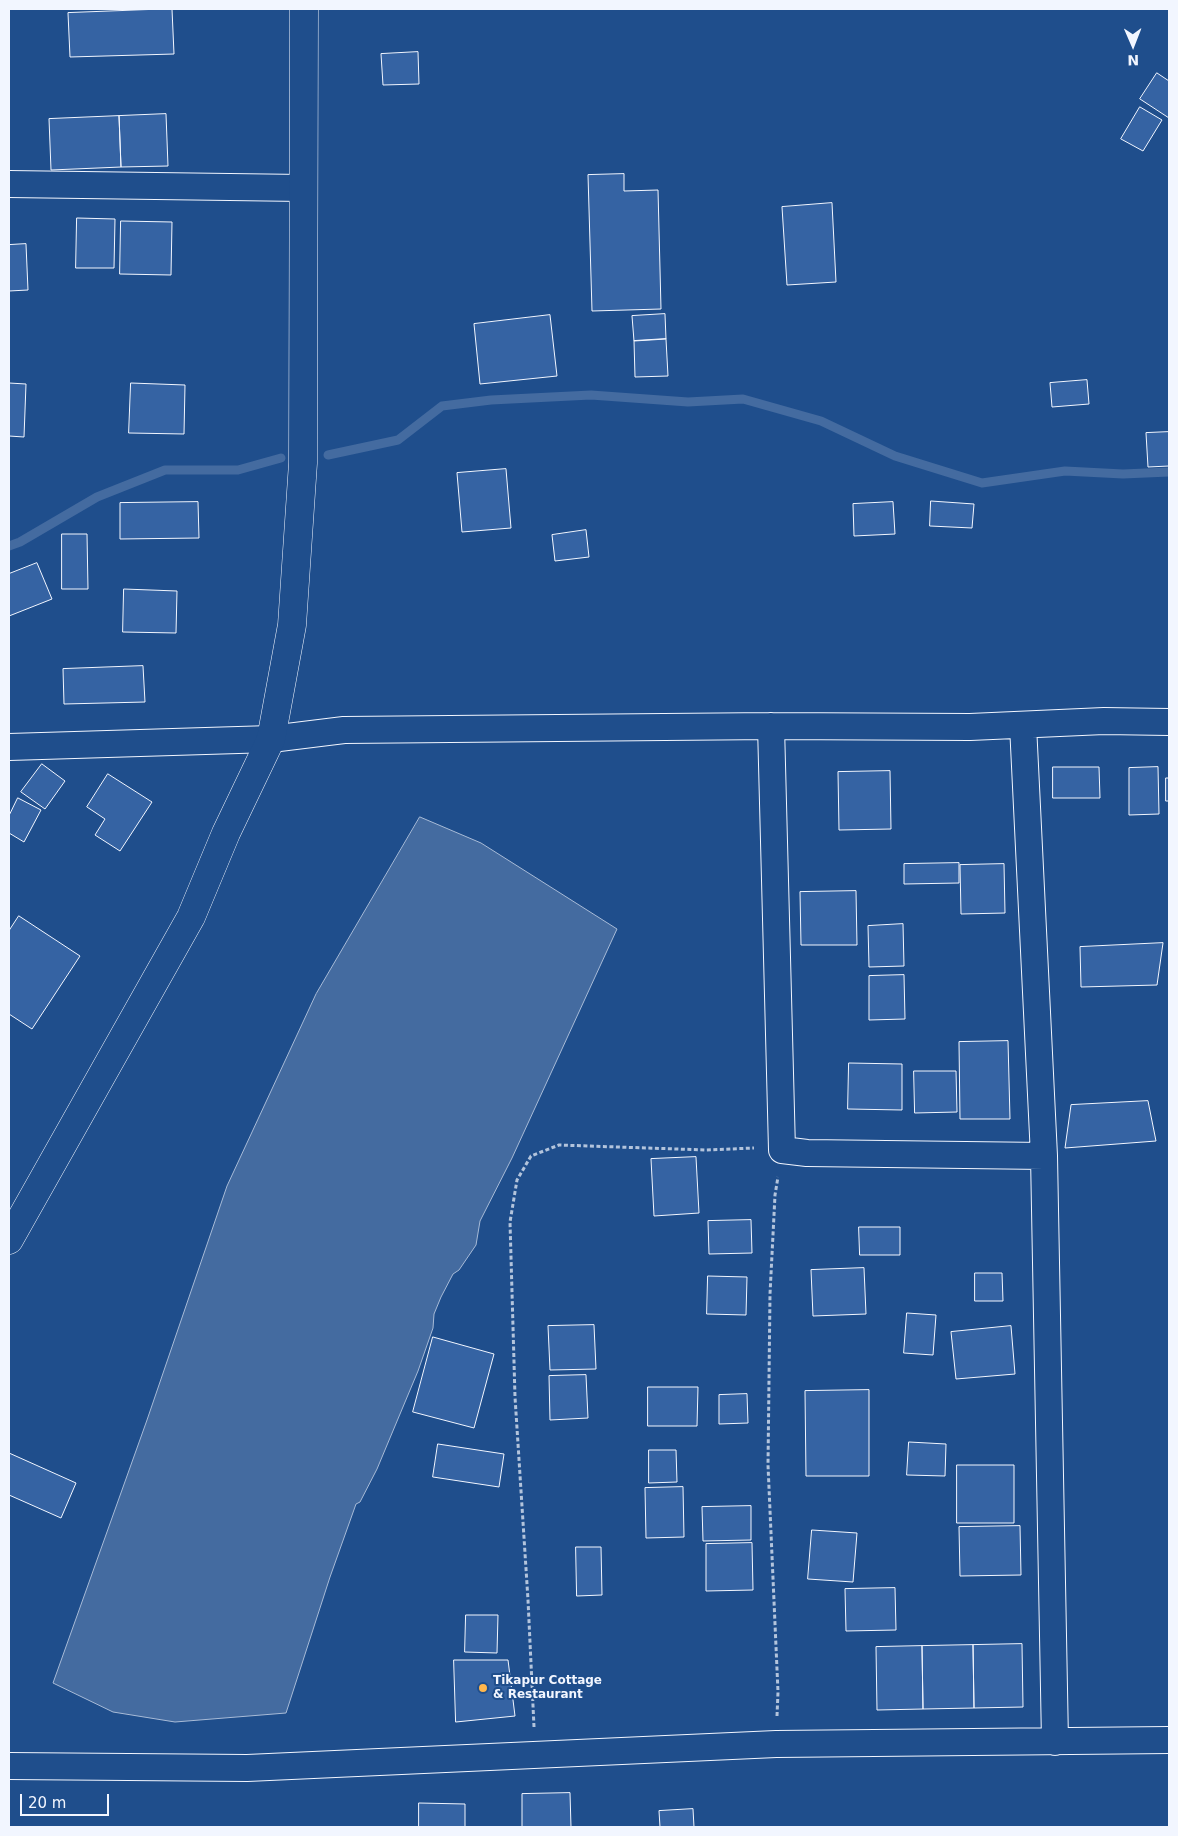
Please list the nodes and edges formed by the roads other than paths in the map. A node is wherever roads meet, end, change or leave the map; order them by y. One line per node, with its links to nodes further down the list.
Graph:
1 (304, 9): 3 (main road)
2 (9, 184): 3 (street)
3 (303, 188): 7 (main road)
4 (1169, 722): 5 (street)
5 (1023, 725): 6 (street); 9 (street)
6 (771, 726): 7 (street); 9 (street)
7 (271, 739): 8 (street); 10 (main road)
8 (9, 747)
9 (1044, 1156): 12 (street)
10 (9, 1240)
11 (1169, 1740): 12 (street)
12 (1055, 1742): 13 (street)
13 (9, 1766)

